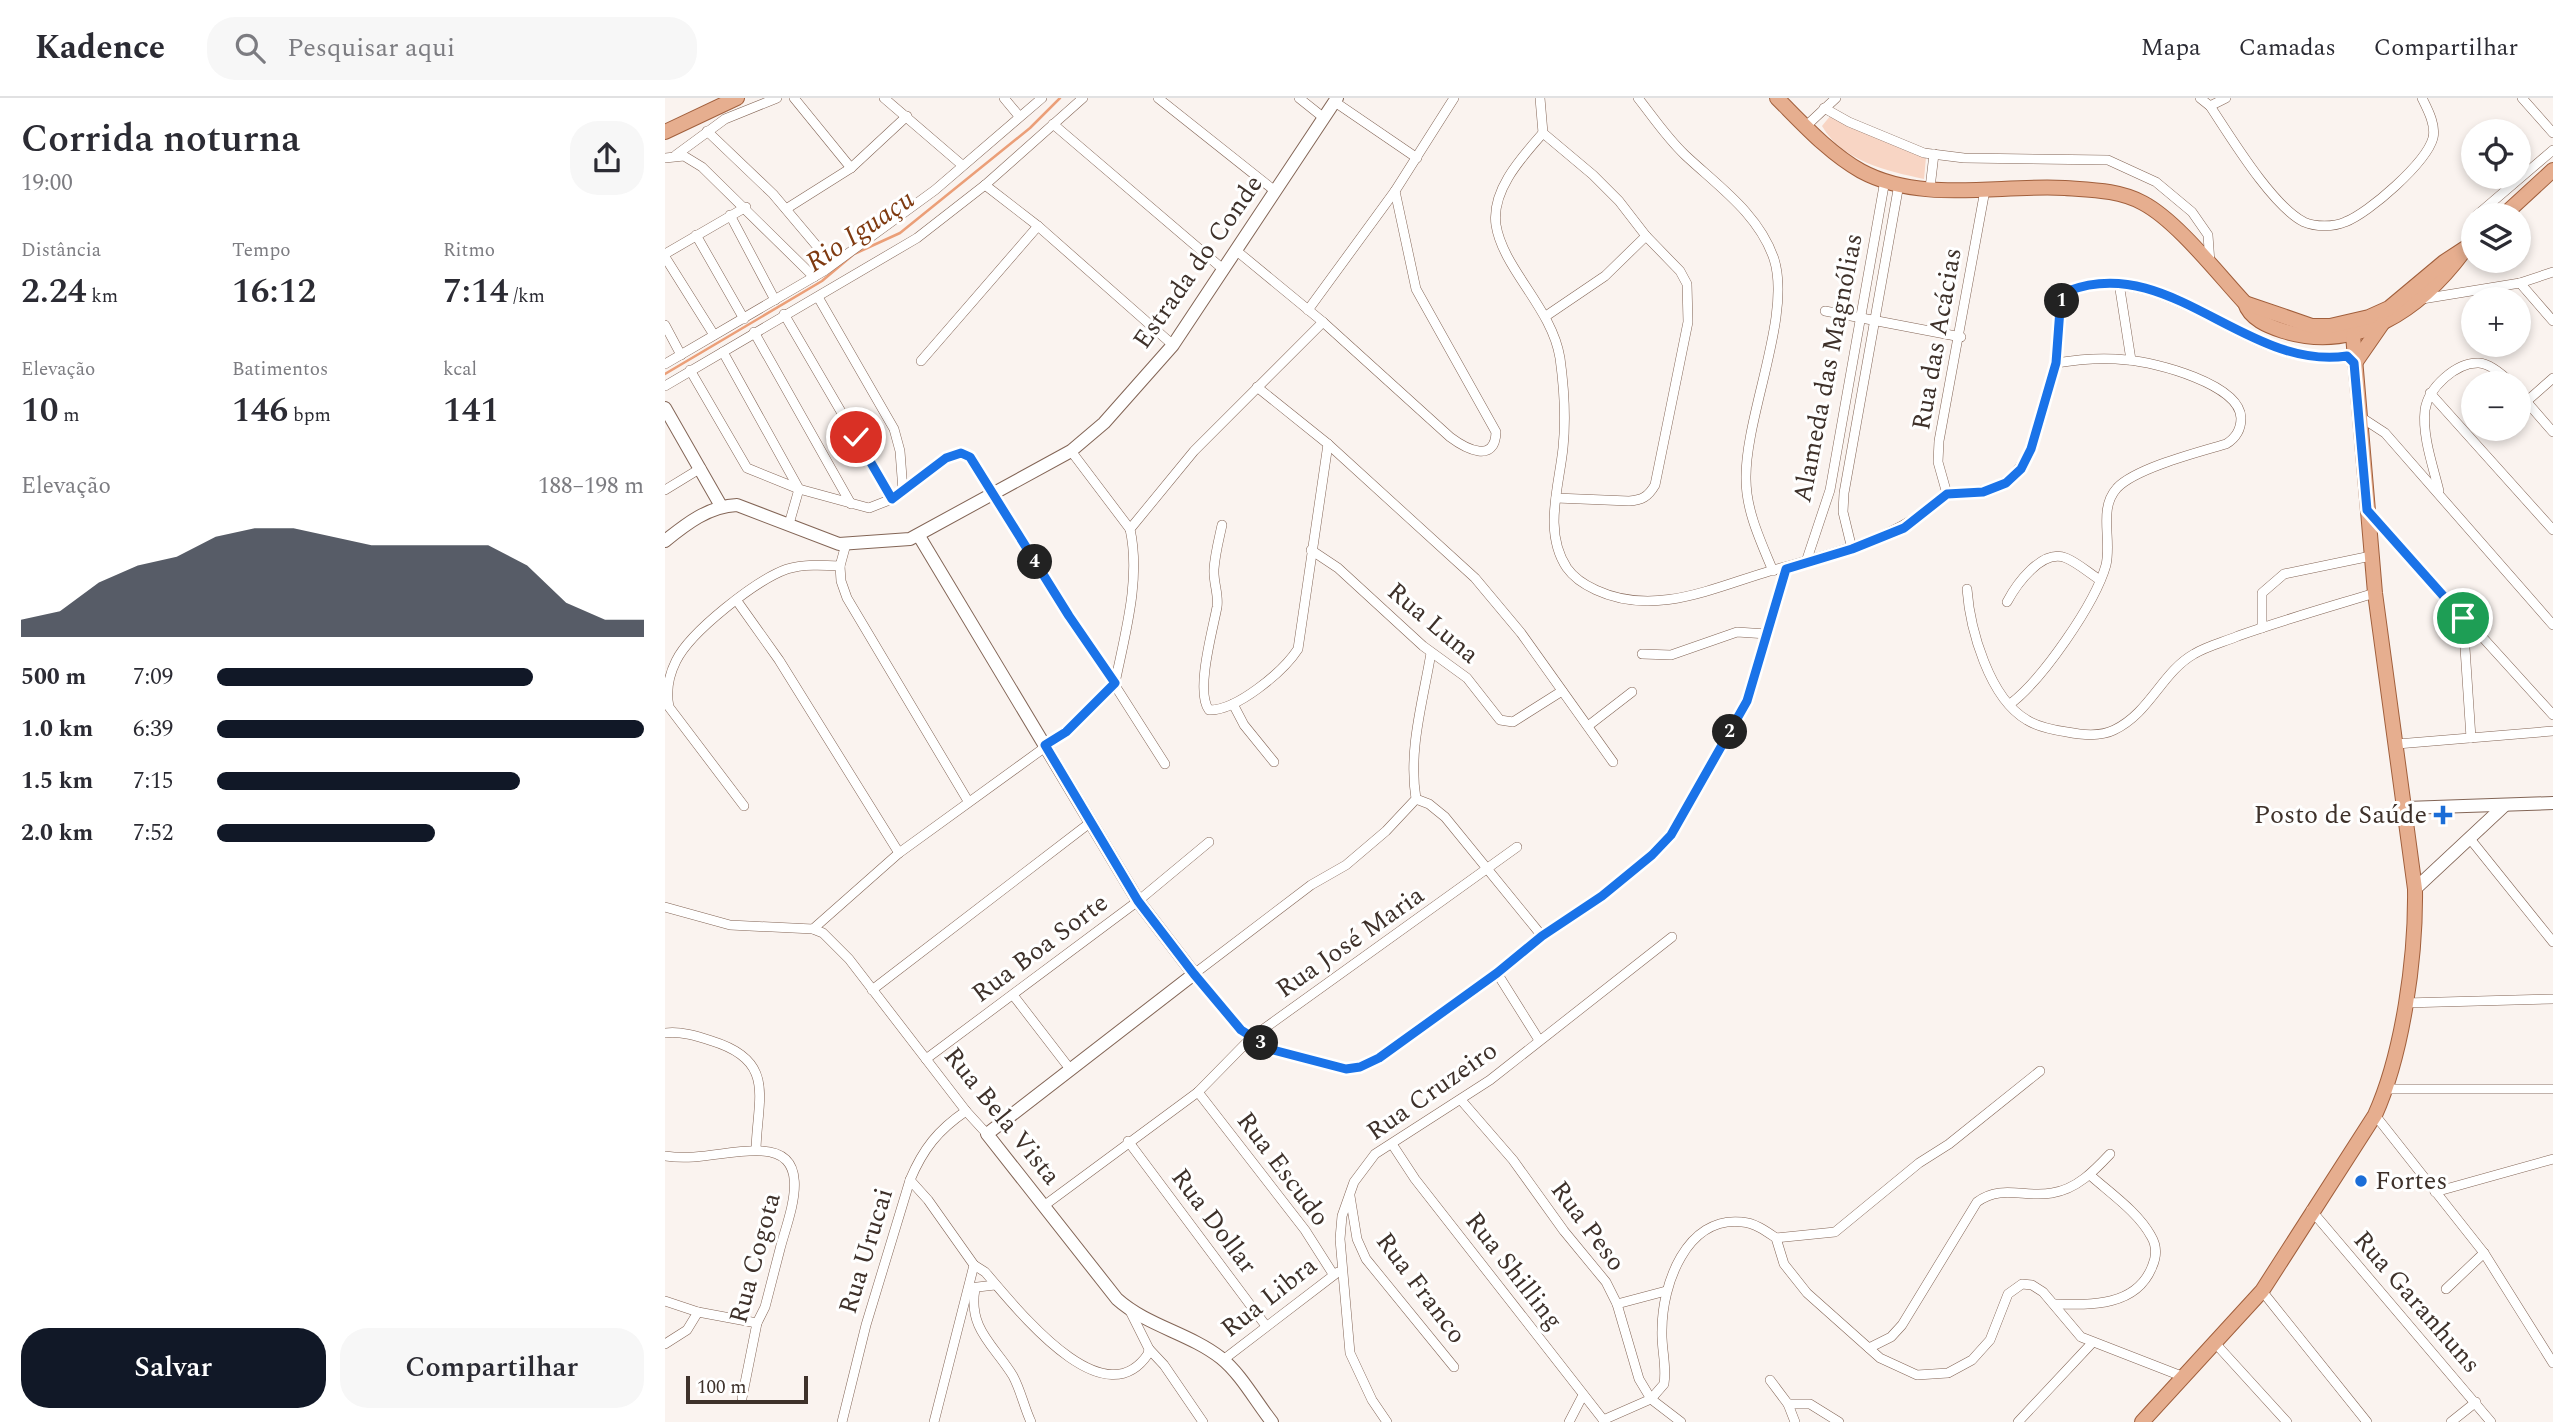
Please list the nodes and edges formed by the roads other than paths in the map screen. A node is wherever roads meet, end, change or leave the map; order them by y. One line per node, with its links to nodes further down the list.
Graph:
1 (737, 98): 28 (main road)
2 (777, 98): 27 (street)
3 (794, 98): 37 (street)
4 (884, 98): 22 (street)
5 (1004, 98): 23 (street)
6 (1042, 98): 23 (street)
7 (1083, 98): 25 (street)
8 (1158, 98): 46 (street)
9 (1299, 98): 24 (street)
10 (1454, 98): 35 (street)
11 (1540, 98): 29 (street)
12 (1638, 98): 134 (street)
13 (1777, 98): 26 (main road)
14 (1836, 98): 21 (street)
15 (2200, 98): 20 (street)
16 (2226, 98): 20 (street)
17 (2422, 98): 20 (street)
18 (2522, 98): 30 (street)
19 (1336, 100): 24 (street, Estrada do Conde); 35 (street)
20 (2210, 106)
21 (1824, 108): 26 (street); 32 (street)
22 (907, 116): 36 (street); 37 (street)
23 (1019, 116): 36 (street)
24 (1324, 118): 46 (street, Estrada do Conde)
25 (1053, 124): 42 (street); 62 (street)
26 (1805, 127): 41 (main road)
27 (707, 131): 33 (street); 50 (street)
28 (665, 132)
29 (1543, 133): 54 (street); 73 (street)
30 (2553, 133)
31 (2553, 150): 39 (street)
32 (1934, 154): 43 (street); 61 (street)
33 (676, 155): 34 (street); 49 (street)
34 (665, 158)
35 (1417, 158): 47 (street)
36 (962, 166): 60 (street)
37 (851, 167): 50 (street)
38 (2553, 170): 40 (main road)
39 (2531, 179)
40 (2531, 181)
41 (1892, 182): 43 (main road); 75 (street, Alameda das Magnólias); 79 (street, Alameda das Magnólias)
42 (985, 186): 52 (street); 67 (street)
43 (1930, 188): 45 (main road)
44 (2518, 189): 48 (street)
45 (1985, 190): 61 (main road); 85 (street, Rua das Acácias)
46 (1275, 191): 57 (street, Estrada do Conde)
47 (1395, 191): 70 (street); 78 (street)
48 (2496, 203)
49 (745, 207): 51 (street); 64 (street)
50 (786, 209): 60 (street)
51 (730, 215): 53 (street); 69 (street)
52 (1038, 226): 86 (street); 91 (street)
53 (696, 235): 55 (street); 74 (street)
54 (1646, 236): 73 (street); 116 (street)
55 (670, 248): 58 (street)
56 (2461, 251): 76 (main road)
57 (1238, 252): 62 (street, Estrada do Conde); 70 (street)
58 (665, 255): 83 (street)
59 (2461, 256): 68 (main road)
60 (832, 264): 64 (street)
61 (2211, 266): 82 (main road)
62 (1224, 270): 86 (street, Estrada do Conde)
63 (2553, 272): 66 (street)
64 (814, 277): 69 (street)
65 (2119, 283): 89 (street); 90 (street); 92 (street)
66 (2520, 283): 68 (street); 77 (street)
67 (818, 297): 72 (street); 112 (street)
68 (2420, 299): 76 (main road)
69 (775, 300): 74 (street)
70 (1308, 310): 78 (street)
71 (1825, 311): 75 (street)
72 (784, 314): 81 (street); 117 (street)
73 (1546, 316): 116 (street)
74 (744, 319): 83 (street)
75 (1862, 320): 79 (street); 101 (street, Alameda das Magnólias)
76 (2375, 321): 82 (main road); 84 (main road); 89 (main road)
77 (2553, 321)
78 (1323, 322): 98 (street)
79 (1875, 323): 85 (street); 102 (street, Alameda das Magnólias)
80 (665, 325): 88 (street)
81 (754, 332): 87 (street); 118 (street)
82 (2325, 332): 84 (main road); 89 (main road)
83 (714, 335): 88 (street)
84 (2353, 335): 89 (main road)
85 (1961, 337): 114 (street, Rua das Acácias)
86 (1173, 345): 108 (street, Estrada do Conde)
87 (723, 352): 94 (street); 111 (street)
88 (681, 355): 93 (street)
89 (2351, 359): 105 (main road)
90 (2131, 360): 92 (street); 135 (street)
91 (921, 361)
92 (2056, 363): 114 (street)
93 (665, 364)
94 (690, 370): 97 (street); 111 (street)
95 (2496, 371): 99 (street)
96 (2553, 378): 100 (street)
97 (665, 386)
98 (1257, 387): 107 (street); 124 (street)
99 (2430, 393): 115 (street); 121 (street)
100 (2531, 397)
101 (1847, 403): 102 (street); 131 (street, Alameda das Magnólias)
102 (1859, 405): 128 (street, Alameda das Magnólias)
103 (2531, 406): 106 (street)
104 (665, 408): 109 (street)
105 (2359, 416): 115 (street); 120 (main road)
106 (2553, 432)
107 (1328, 444): 129 (street); 147 (street)
108 (1071, 451): 113 (street, Estrada do Conde); 124 (street)
109 (701, 468): 110 (street); 119 (street)
110 (665, 489)
111 (799, 489): 118 (street); 122 (street)
112 (903, 491): 113 (street); 117 (street)
113 (991, 493): 125 (street, Estrada do Conde); 146 (street)
114 (1947, 494): 128 (street)
115 (2440, 494): 141 (street)
116 (1556, 498): 134 (street)
117 (892, 499): 118 (street)
118 (851, 504)
119 (721, 506): 122 (street, Estrada do Conde); 126 (street)
120 (2367, 510): 130 (main road); 140 (street)
121 (2551, 522)
122 (789, 524): 127 (street, Estrada do Conde)
123 (1222, 525): 149 (street)
124 (1130, 529): 146 (street)
125 (919, 536): 127 (street, Estrada do Conde); 156 (street)
126 (665, 541)
127 (846, 544): 132 (street)
128 (1852, 549): 131 (street)
129 (1311, 550): 144 (street, Rua Luna); 149 (street)
130 (2371, 556): 137 (main road); 142 (street)
131 (1806, 562): 133 (street)
132 (840, 566): 138 (street); 161 (street)
133 (1786, 569): 134 (street); 143 (street)
134 (1773, 570)
135 (2099, 580): 139 (street); 150 (street)
136 (1967, 589): 150 (street)
137 (2375, 593): 142 (street); 155 (main road)
138 (737, 601): 164 (street); 170 (street)
139 (2007, 602)
140 (2463, 618): 151 (street); 154 (street)
141 (2553, 625)
142 (2262, 628): 150 (street)
143 (1767, 634): 145 (street); 176 (street)
144 (1431, 653): 147 (street, Rua Luna); 160 (street)
145 (1641, 654)
146 (1115, 683): 156 (street); 159 (street)
147 (1562, 691): 152 (street)
148 (1632, 692): 152 (street)
149 (1233, 704): 157 (street)
150 (2010, 704)
151 (2553, 715)
152 (1588, 726): 158 (street)
153 (2553, 731): 154 (street)
154 (2471, 738): 155 (street)
155 (2397, 744): 165 (main road)
156 (1045, 745): 161 (street); 166 (street)
157 (1274, 762)
158 (1613, 762)
159 (1165, 764)
160 (1416, 799): 171 (street); 180 (street)
161 (968, 801): 170 (street)
162 (2553, 803): 163 (street)
163 (2504, 806): 165 (street); 167 (street)
164 (744, 807)
165 (2406, 808): 172 (main road)
166 (1091, 822): 173 (street); 181 (street)
167 (2471, 840): 172 (street); 178 (street)
168 (1209, 842): 173 (street, Rua Boa Sorte)
169 (1517, 848): 171 (street, Rua José Maria)
170 (899, 853): 175 (street)
171 (1486, 870): 176 (street); 186 (street, Rua José Maria)
172 (2415, 889): 184 (main road)
173 (1138, 901): 180 (street); 182 (street, Rua Boa Sorte)
174 (665, 907): 175 (street)
175 (813, 929): 181 (street, Rua Bela Vista)
176 (1542, 936): 179 (street)
177 (1672, 937): 187 (street, Rua Cruzeiro)
178 (2553, 942)
179 (1497, 973): 186 (street); 187 (street)
180 (1194, 974): 186 (street); 189 (street)
181 (872, 990): 188 (street, Rua Bela Vista)
182 (1013, 995): 188 (street, Rua Boa Sorte); 189 (street)
183 (2553, 999): 184 (street)
184 (2405, 1003): 191 (main road)
185 (665, 1033): 200 (street, Rua Cogota)
186 (1251, 1038): 193 (street, Rua José Maria)
187 (1539, 1040): 194 (street, Rua Cruzeiro)
188 (926, 1059): 195 (street, Rua Bela Vista)
189 (1070, 1069): 197 (street)
190 (2041, 1071): 210 (street)
191 (2385, 1089): 192 (street); 196 (main road)
192 (2553, 1089)
193 (1198, 1092): 198 (street, Rua José Maria); 213 (street, Rua Escudo)
194 (1461, 1100): 199 (street, Rua Cruzeiro); 220 (street, Rua Peso)
195 (966, 1111): 197 (street, Rua Bela Vista); 205 (street, Rua Urucai)
196 (2375, 1115): 207 (street); 209 (main road)
197 (988, 1134): 208 (street, Rua Bela Vista)
198 (1128, 1141): 208 (street, Rua José Maria); 225 (street, Rua Dollar)
199 (1392, 1144): 206 (street, Rua Cruzeiro); 236 (street, Rua Shilling)
200 (756, 1150): 202 (street, Rua Cogota); 224 (street, Rua Cogota)
201 (2111, 1154): 204 (street)
202 (665, 1156)
203 (2553, 1159): 207 (street)
204 (2090, 1175): 221 (street); 229 (street)
205 (910, 1180): 212 (street); 244 (street, Rua Urucai)
206 (1349, 1192): 213 (street, Rua Cruzeiro); 233 (street, Rua Franco)
207 (2435, 1192): 211 (street)
208 (1045, 1205): 222 (street, Rua Bela Vista)
209 (2311, 1210): 218 (main road); 239 (street, Rua Garanhuns)
210 (1776, 1238): 217 (street); 229 (street)
211 (2484, 1253): 216 (street); 232 (street)
212 (974, 1265): 214 (street); 215 (street)
213 (1338, 1272): 225 (street, Rua Libra); 248 (street, Rua Cruzeiro)
214 (995, 1284): 215 (street); 230 (street)
215 (972, 1288): 241 (street); 245 (street)
216 (2446, 1289)
217 (1666, 1291): 220 (street); 238 (street)
218 (2262, 1291): 227 (main road); 243 (street)
219 (665, 1301): 223 (street)
220 (1617, 1304): 238 (street, Rua Peso)
221 (2054, 1304): 226 (street); 229 (street)
222 (1129, 1309): 230 (street); 231 (street, Rua Bela Vista)
223 (698, 1312): 224 (street); 228 (street)
224 (757, 1323): 237 (street, Rua Cogota)
225 (1266, 1326): 231 (street, Rua Libra)
226 (2092, 1343): 234 (street); 253 (street)
227 (2215, 1343): 234 (main road); 255 (street)
228 (665, 1344)
229 (1870, 1348)
230 (1149, 1349): 246 (street)
231 (1223, 1360): 247 (street, Rua Bela Vista)
232 (2553, 1363)
233 (1454, 1367)
234 (2184, 1377): 254 (main road)
235 (1770, 1380): 240 (street)
236 (1583, 1395): 242 (street, Rua Shilling); 249 (street)
237 (742, 1398)
238 (1651, 1399): 242 (street); 250 (street, Rua Peso)
239 (2476, 1402): 256 (street); 257 (street, Rua Garanhuns)
240 (1788, 1404): 251 (street); 252 (street)
241 (1029, 1421)
242 (1604, 1421)
243 (2364, 1421)
244 (842, 1422)
245 (934, 1422)
246 (1203, 1422)
247 (1272, 1422)
248 (1387, 1422)
249 (1569, 1422)
250 (1681, 1422)
251 (1795, 1422)
252 (1839, 1422)
253 (2018, 1422)
254 (2142, 1422)
255 (2287, 1422)
256 (2451, 1422)
257 (2491, 1422)

